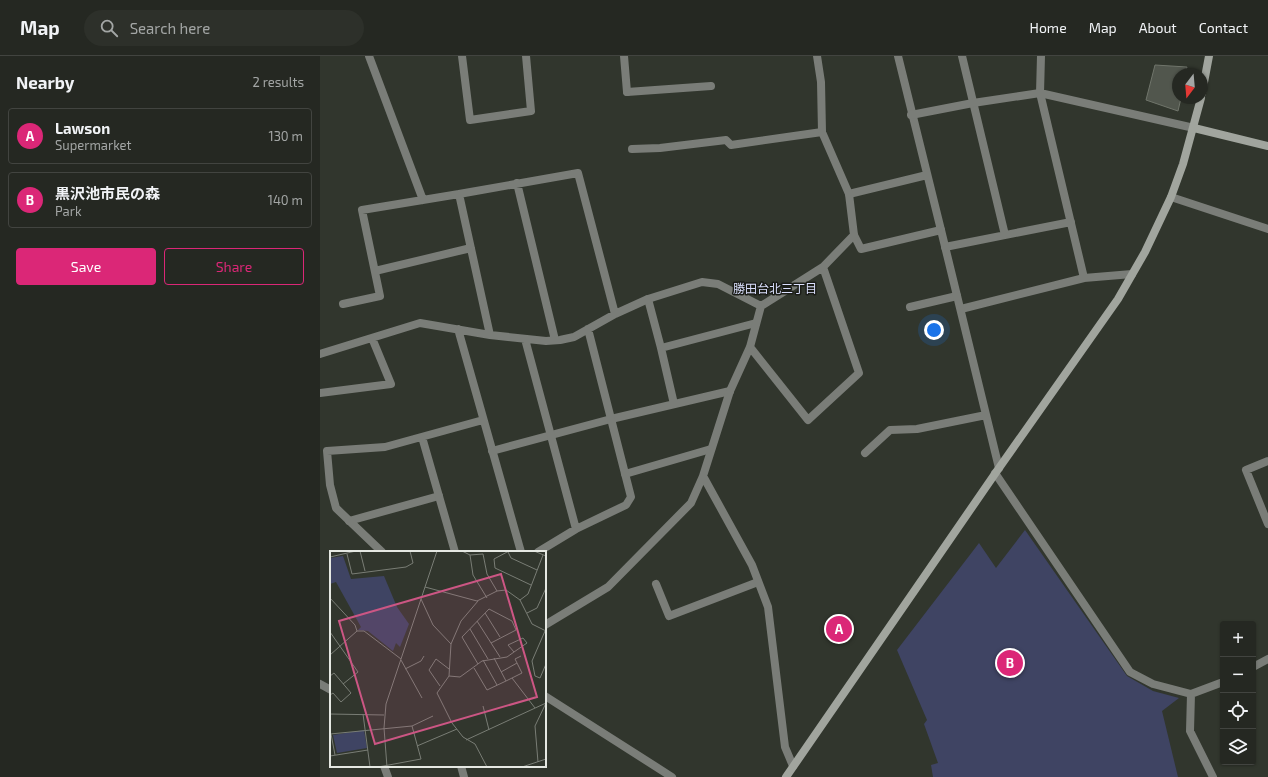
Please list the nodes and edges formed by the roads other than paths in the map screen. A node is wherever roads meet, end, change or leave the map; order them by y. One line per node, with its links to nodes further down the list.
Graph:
1 (369, 56): 25 (street)
2 (462, 56): 3 (street)
3 (526, 56)
4 (624, 56): 11 (street)
5 (817, 56): 17 (street)
6 (898, 56): 15 (street)
7 (962, 56): 13 (street)
8 (1041, 56): 12 (street)
9 (1209, 56): 10 (street)
10 (1207, 68)
11 (711, 86)
12 (1040, 93): 13 (street); 16 (street); 26 (street)
13 (973, 103): 15 (street); 30 (street)
14 (1200, 104): 16 (street)
15 (911, 115): 20 (street)
16 (1194, 128): 18 (street); 24 (street)
17 (822, 132): 19 (street); 23 (street)
18 (1268, 146)
19 (632, 149)
20 (927, 175): 23 (street); 28 (street)
21 (518, 183): 22 (street); 43 (street); 50 (street)
22 (459, 194): 25 (street); 32 (street)
23 (849, 194): 29 (street)
24 (1171, 197): 27 (street); 35 (street)
25 (423, 200): 34 (street)
26 (1071, 222): 30 (street); 36 (street)
27 (1268, 229)
28 (941, 230): 29 (street); 31 (street)
29 (854, 235): 33 (street)
30 (1005, 236): 31 (street)
31 (945, 247): 37 (street)
32 (471, 248): 34 (street); 47 (street)
33 (823, 267): 40 (street); 51 (street)
34 (375, 271): 39 (street)
35 (1132, 274): 36 (street); 66 (street)
36 (1084, 278): 42 (street)
37 (957, 296): 41 (street); 42 (street)
38 (648, 299): 40 (street); 43 (street); 52 (street)
39 (343, 304)
40 (761, 306): 44 (street)
41 (910, 307)
42 (961, 309): 57 (street)
43 (615, 314): 46 (street)
44 (756, 323): 51 (street); 52 (street)
45 (458, 329): 47 (street); 48 (street); 59 (street)
46 (588, 329): 50 (street); 58 (street)
47 (490, 335): 49 (street)
48 (372, 338): 53 (street); 55 (street)
49 (525, 339): 50 (street); 60 (street)
50 (555, 340)
51 (750, 347): 54 (street)
52 (661, 348): 56 (street)
53 (320, 354)
54 (730, 391): 56 (street); 62 (street)
55 (320, 393)
56 (674, 404): 58 (street)
57 (986, 415): 64 (street); 66 (street)
58 (611, 419): 60 (street); 67 (street)
59 (483, 420): 61 (street); 63 (street)
60 (551, 435): 63 (street); 72 (street)
61 (422, 437): 69 (street); 70 (street)
62 (711, 450): 67 (street); 68 (street)
63 (492, 451): 75 (street)
64 (866, 453)
65 (1268, 461): 71 (street)
66 (997, 470): 85 (street); 87 (street)
67 (625, 474): 72 (street)
68 (704, 476): 77 (street); 79 (street)
69 (439, 496): 70 (street); 74 (street)
70 (349, 521): 73 (street)
71 (1268, 524)
72 (576, 529): 76 (street)
73 (381, 551)
74 (455, 551)
75 (521, 551)
76 (540, 551)
77 (758, 582): 78 (street); 87 (street)
78 (656, 584)
79 (546, 624)
80 (1268, 659): 81 (street)
81 (1256, 665)
82 (1220, 683): 85 (street)
83 (320, 684): 84 (street)
84 (330, 689)
85 (1191, 694): 94 (street)
86 (546, 697): 92 (street)
87 (793, 766): 93 (street)
88 (384, 767): 90 (street)
89 (461, 767): 91 (street)
90 (388, 777)
91 (464, 777)
92 (672, 777)
93 (786, 777)
94 (1213, 777)

